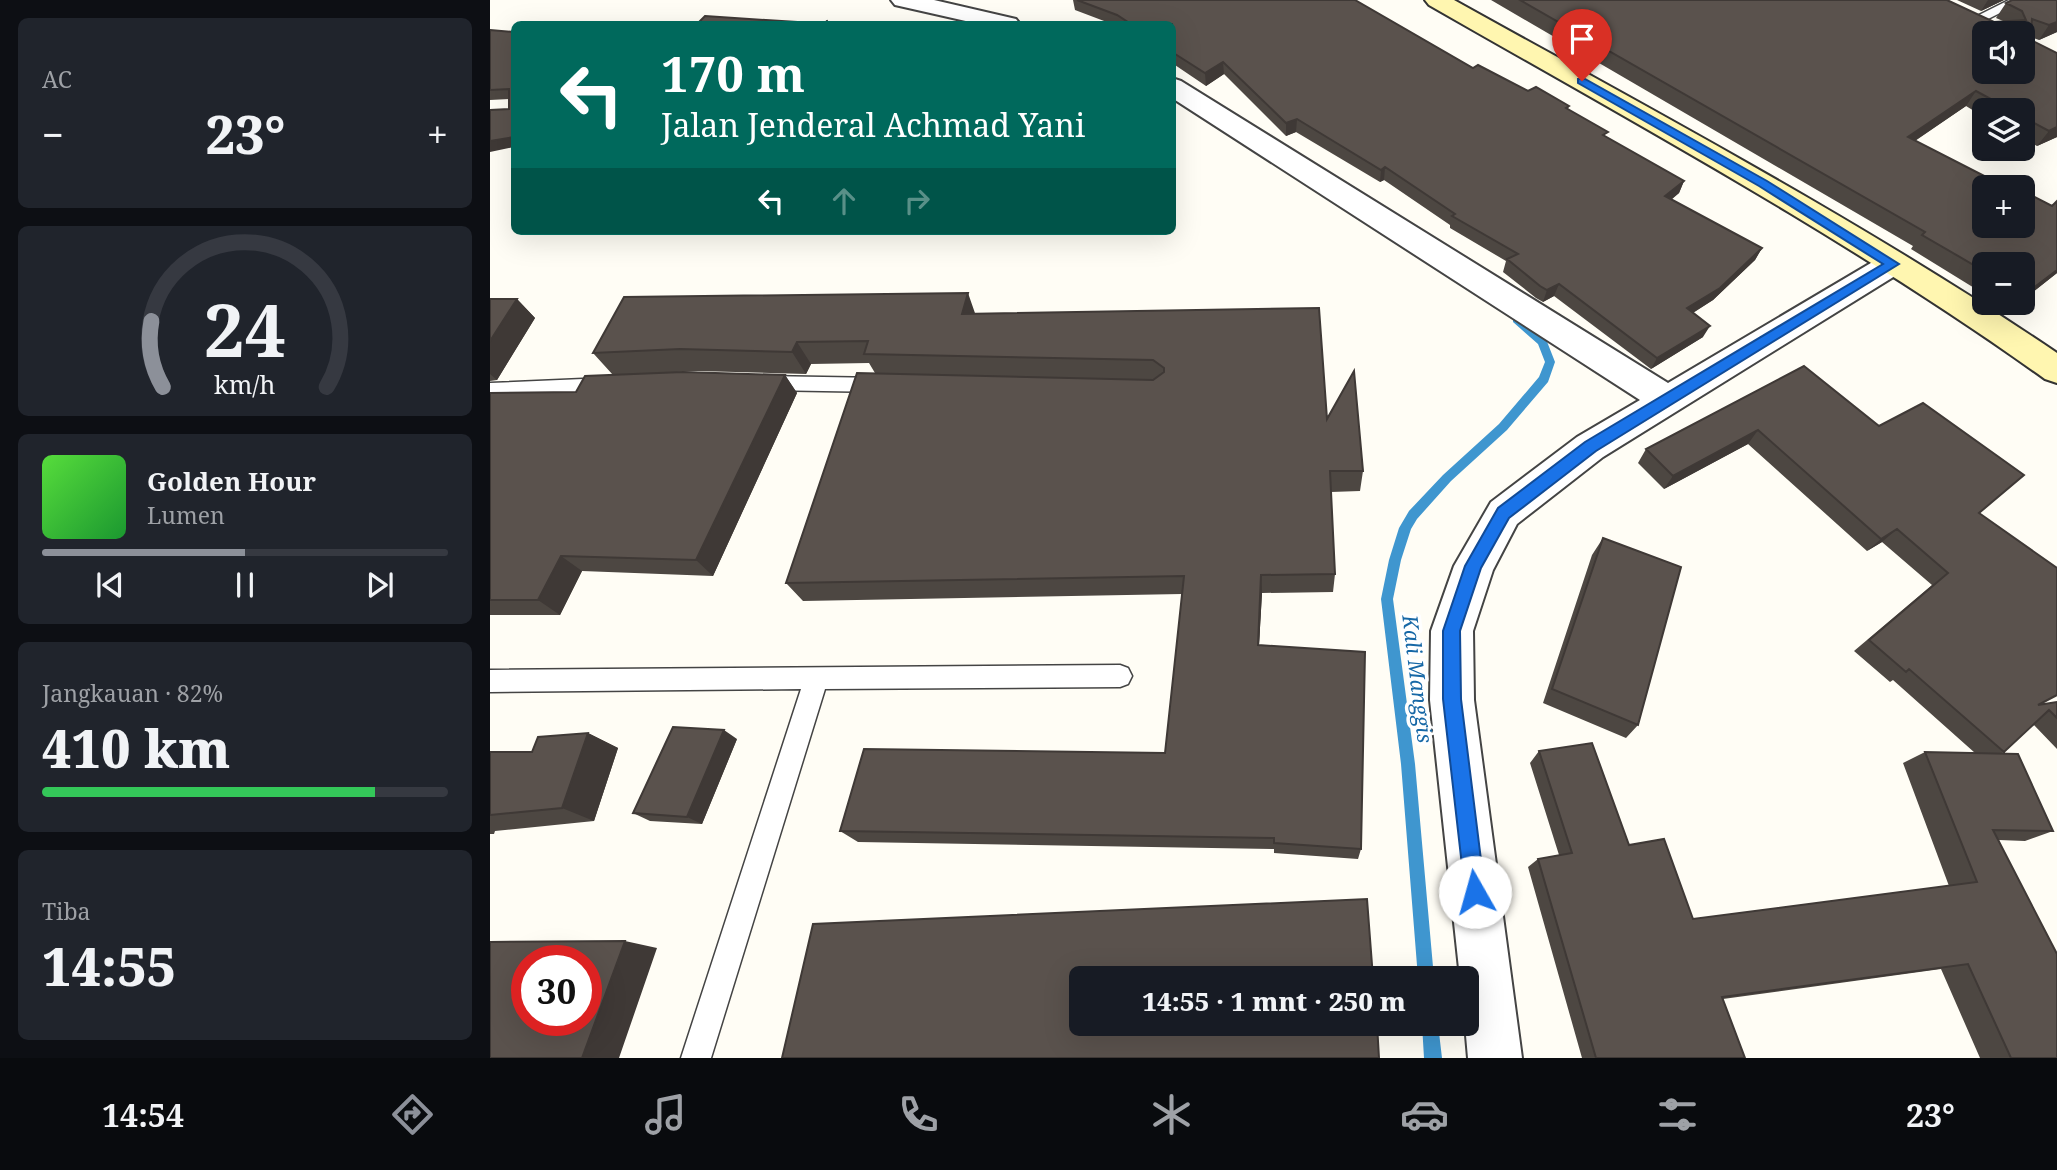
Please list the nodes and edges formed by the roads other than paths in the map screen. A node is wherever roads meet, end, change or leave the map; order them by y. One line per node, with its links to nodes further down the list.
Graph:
1 (903, 0): 5 (street)
2 (1437, 0): 7 (main road)
3 (2020, 0): 4 (lane)
4 (1975, 20)
5 (995, 21)
6 (1176, 89): 13 (street)
7 (1892, 264): 8 (main road); 13 (street)
8 (2057, 370)
9 (740, 382): 11 (lane)
10 (629, 384): 12 (lane)
11 (907, 386)
12 (490, 390)
13 (1666, 399): 18 (street)
14 (1120, 676): 15 (lane)
15 (817, 677): 16 (lane); 17 (lane)
16 (490, 681)
17 (696, 1058)
18 (1494, 1058)

